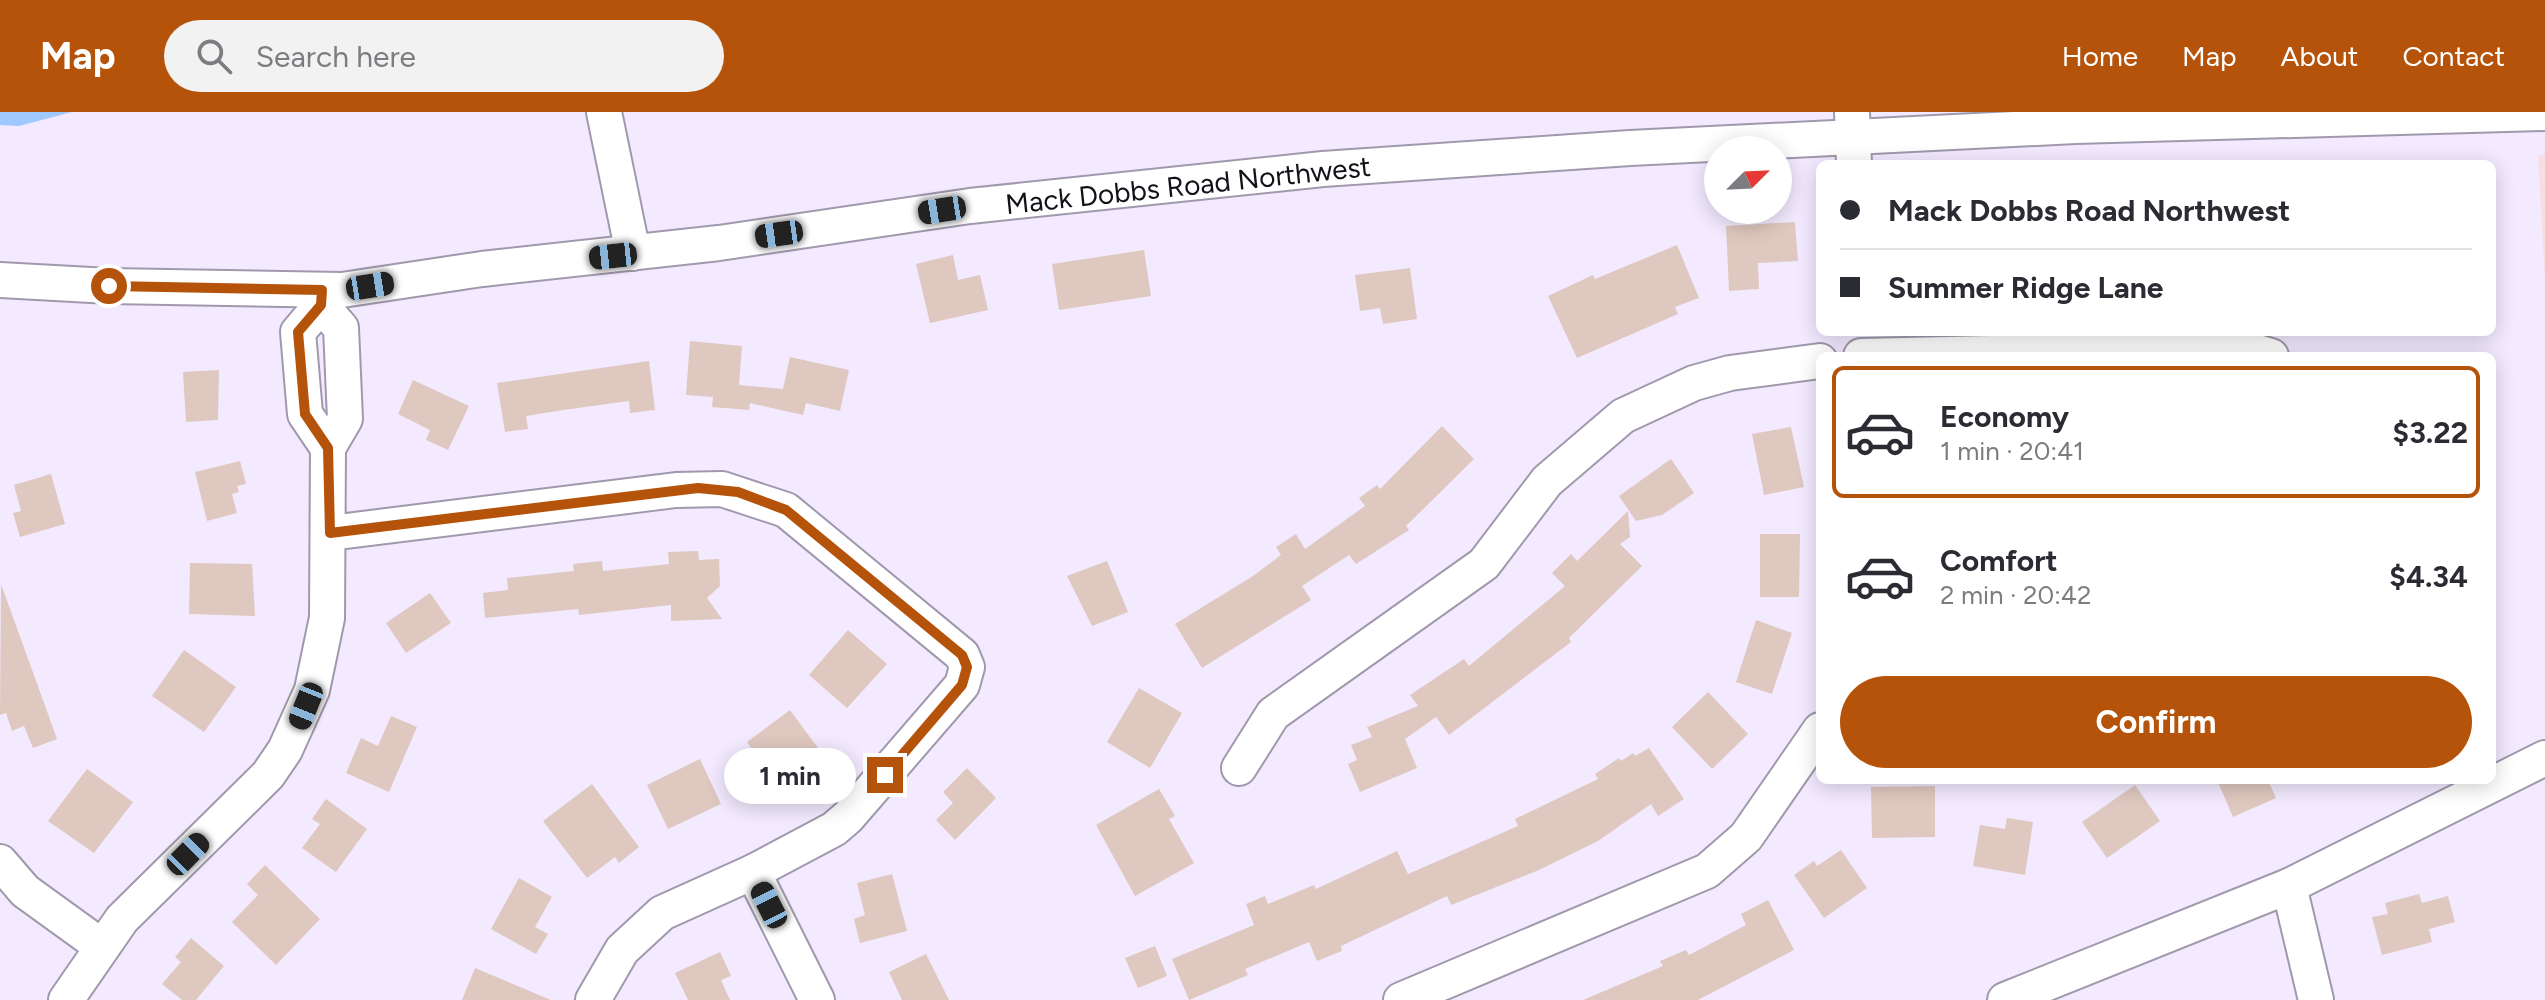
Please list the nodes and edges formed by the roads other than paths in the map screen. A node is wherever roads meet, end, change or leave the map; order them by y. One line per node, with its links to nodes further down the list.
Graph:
1 (604, 112): 4 (street)
2 (2545, 113): 3 (street, Mack Dobbs Road Northwest)
3 (1853, 138): 4 (street, Mack Dobbs Road Northwest)
4 (633, 253): 6 (street, Mack Dobbs Road Northwest)
5 (0, 280): 6 (street, Mack Dobbs Road Northwest)
6 (322, 298): 10 (street)
7 (2030, 352): 8 (street)
8 (2257, 352)
9 (1816, 362): 13 (street)
10 (330, 533): 17 (street); 19 (street)
11 (1816, 736): 23 (street)
12 (2545, 758): 14 (street)
13 (1239, 768)
14 (2496, 782)
15 (2493, 784): 18 (street)
16 (0, 862): 19 (street)
17 (753, 872): 21 (street); 22 (street)
18 (2289, 886): 24 (street); 25 (street)
19 (101, 946): 20 (street)
20 (66, 1000)
21 (593, 1000)
22 (817, 1000)
23 (1401, 1000)
24 (2005, 1000)
25 (2316, 1000)

